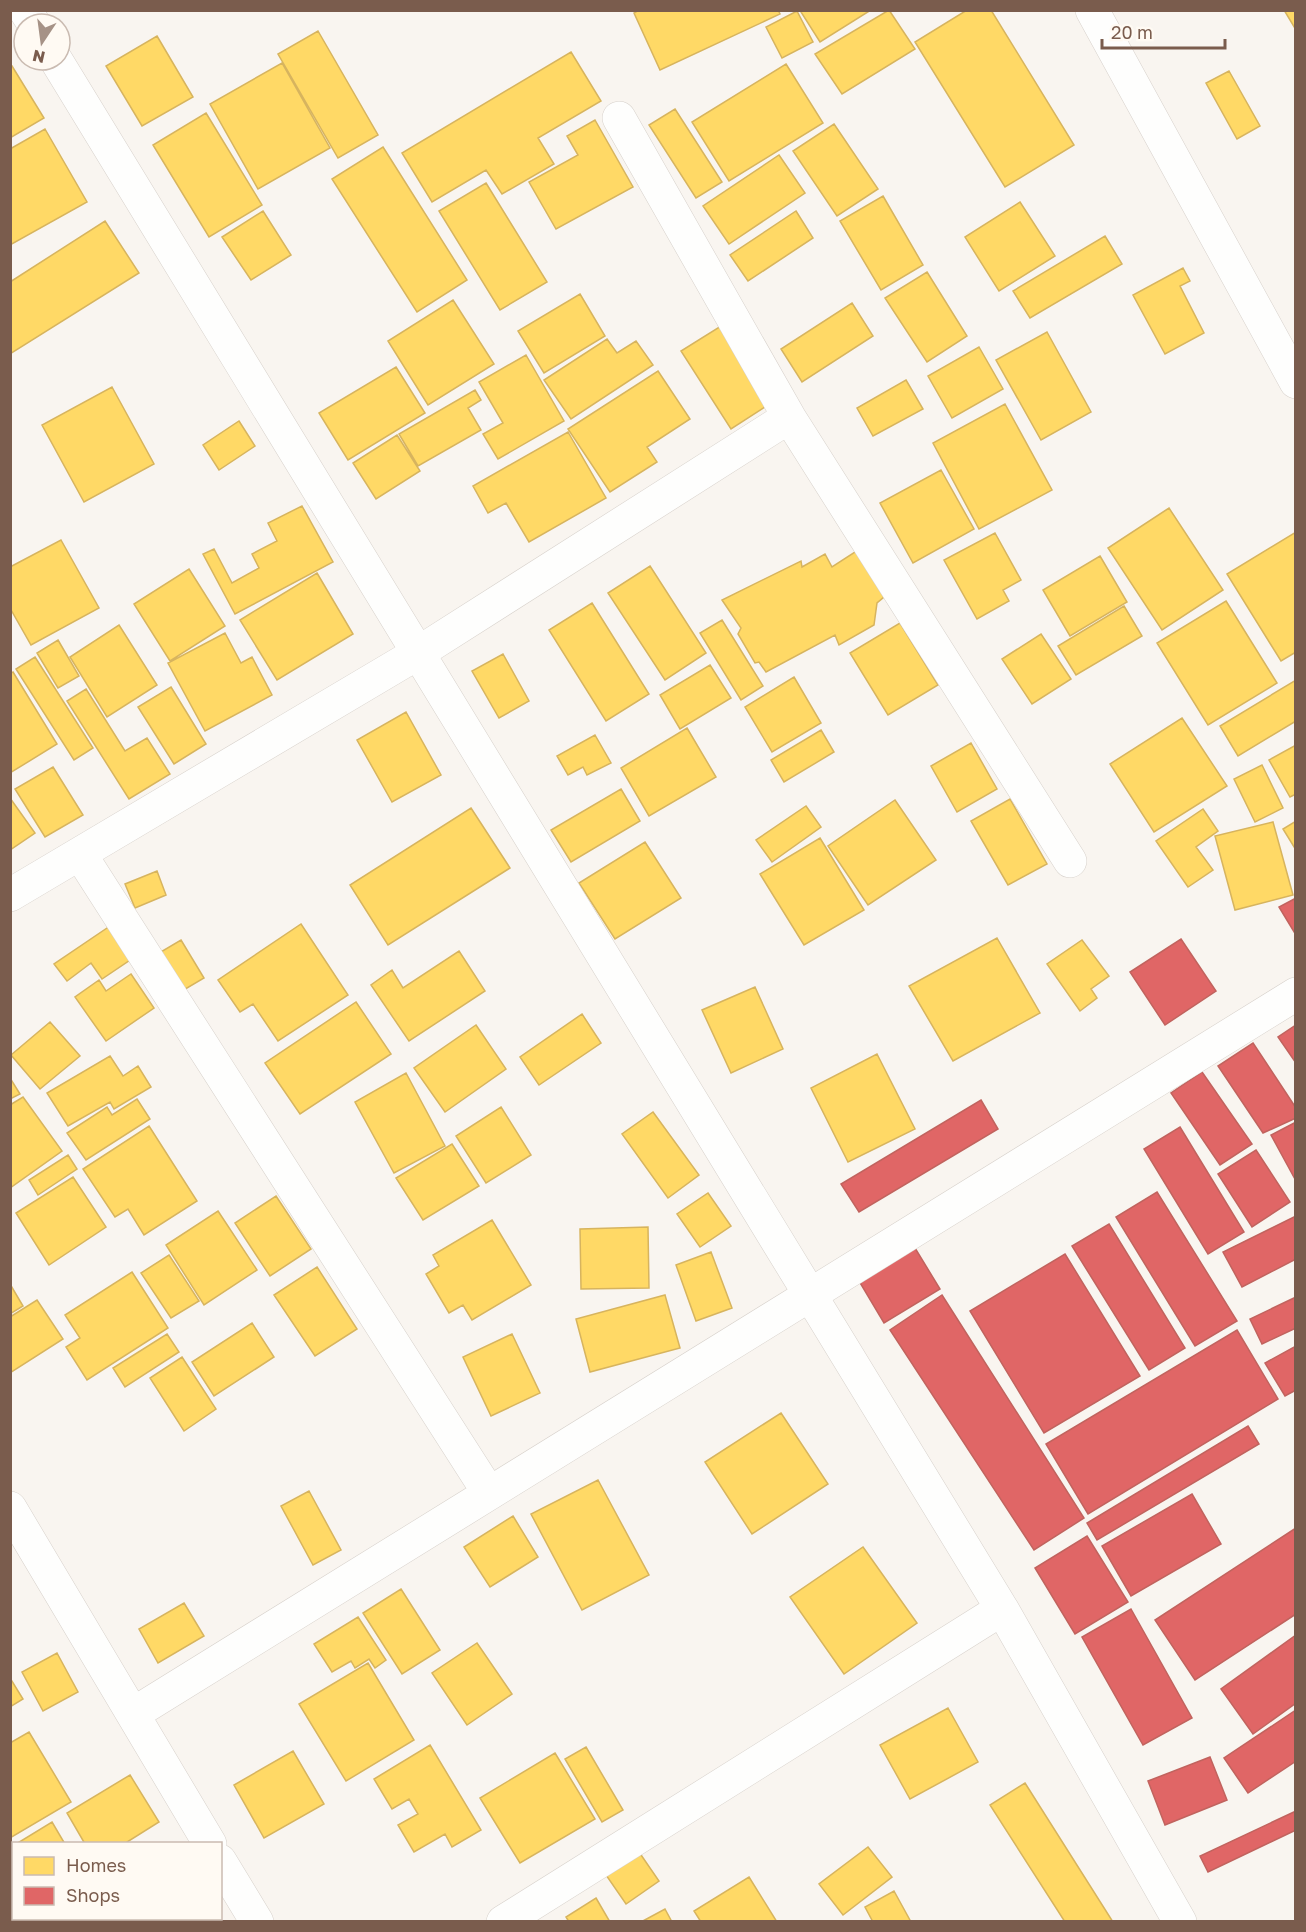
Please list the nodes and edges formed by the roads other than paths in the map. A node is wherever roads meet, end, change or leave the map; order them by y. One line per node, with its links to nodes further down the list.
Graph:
1 (1092, 10): 4 (street)
2 (63, 72): 6 (street)
3 (619, 118): 5 (street)
4 (1296, 382)
5 (789, 417): 6 (street); 8 (street)
6 (418, 653): 7 (street); 11 (street)
7 (80, 854): 9 (street); 12 (street)
8 (1070, 861)
9 (10, 895)
10 (1296, 994): 11 (street)
11 (811, 1293): 12 (street); 14 (street)
12 (489, 1493): 15 (street)
13 (10, 1508): 15 (street)
14 (1002, 1609): 19 (street); 20 (street)
15 (133, 1714): 16 (street)
16 (209, 1842)
17 (222, 1864): 18 (street)
18 (256, 1922)
19 (503, 1922)
20 (1180, 1922)

